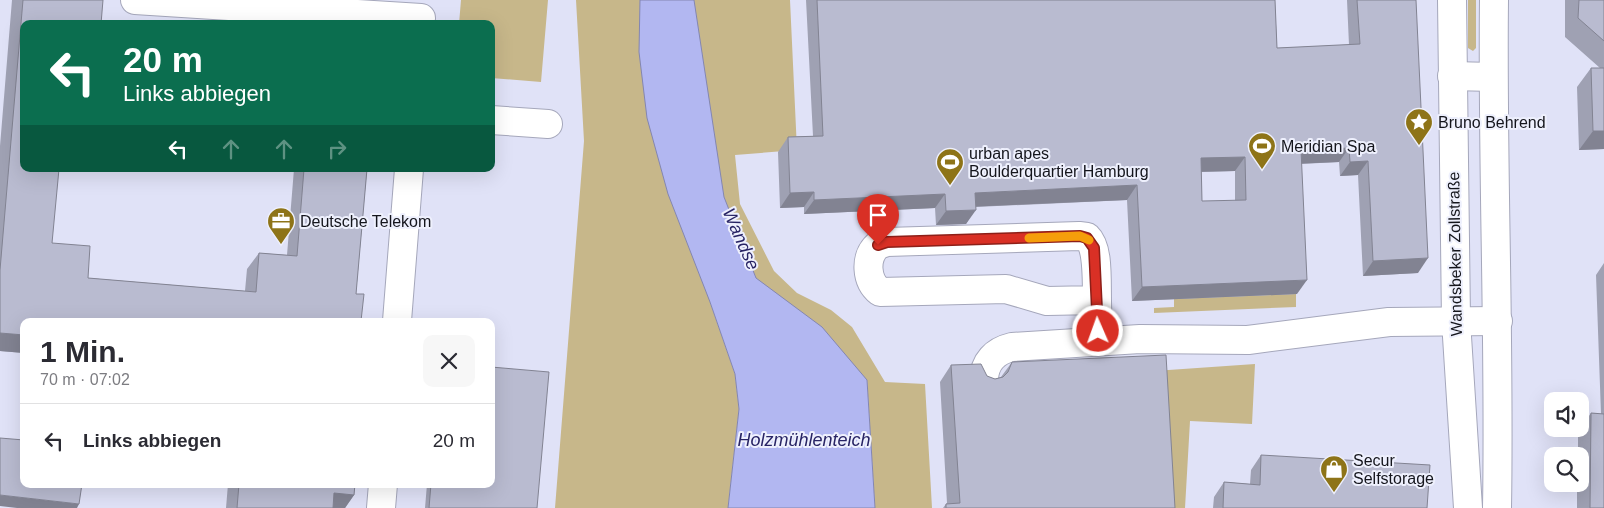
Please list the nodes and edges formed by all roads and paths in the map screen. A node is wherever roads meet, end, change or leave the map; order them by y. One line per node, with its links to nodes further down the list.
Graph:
1 (135, 0): 4 (main road)
2 (1452, 0): 5 (main road, Wandsbeker Zollstraße)
3 (1494, 0): 6 (main road)
4 (421, 14)
5 (1452, 76): 6 (main road); 12 (main road, Wandsbeker Zollstraße)
6 (1493, 77): 13 (main road)
7 (495, 120): 8 (main road)
8 (548, 124)
9 (409, 172): 11 (main road)
10 (1097, 300): 10 (main road); 14 (main road)
11 (396, 318)
12 (1456, 321): 13 (main road); 14 (main road); 18 (main road, Wandsbeker Zollstraße)
13 (1498, 321): 19 (main road)
14 (1103, 341): 15 (main road)
15 (984, 380)
16 (383, 488): 17 (main road)
17 (381, 508)
18 (1468, 508)
19 (1497, 508)

